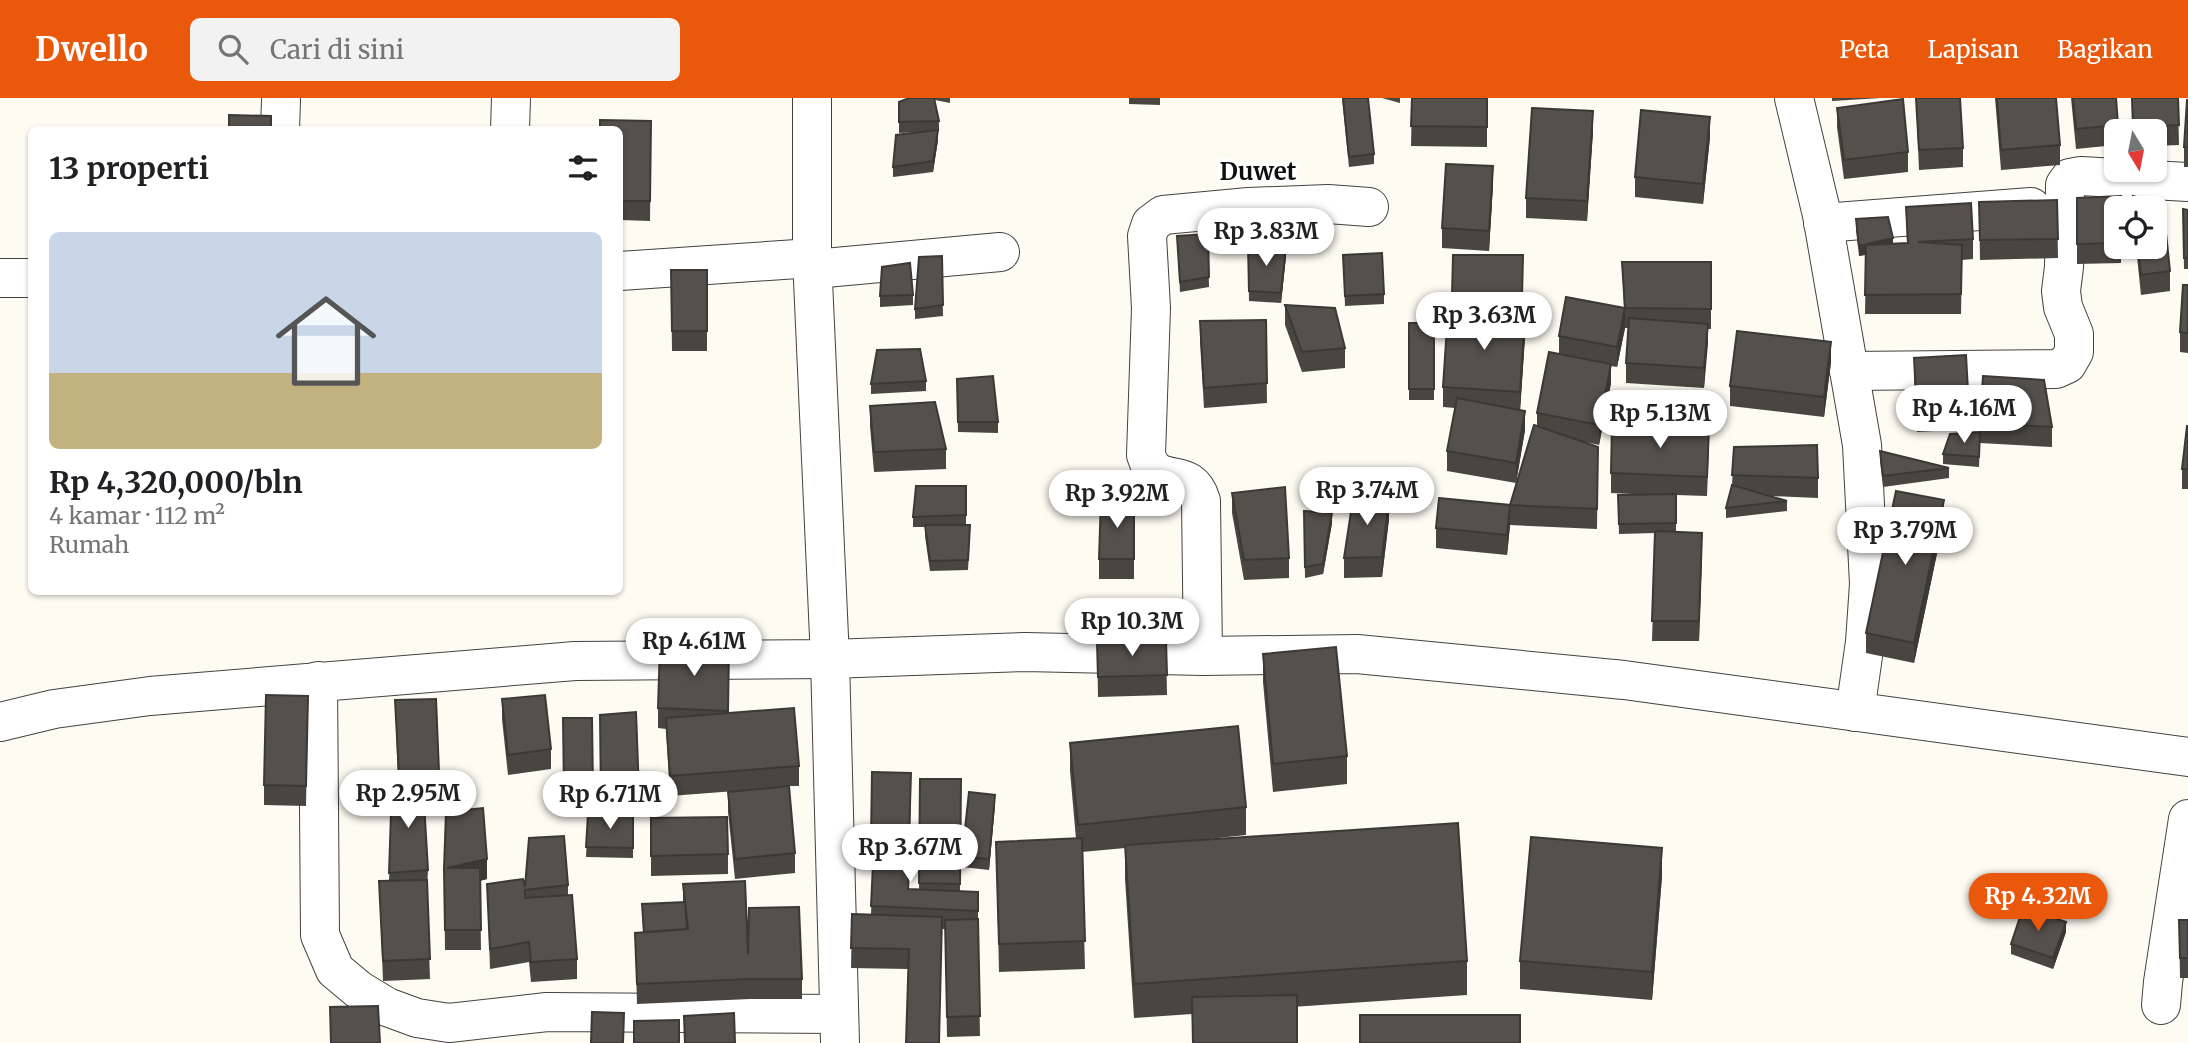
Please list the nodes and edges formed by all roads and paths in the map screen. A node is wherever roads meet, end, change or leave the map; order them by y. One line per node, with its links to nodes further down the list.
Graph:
1 (511, 98): 4 (street)
2 (812, 98): 10 (street)
3 (1794, 98): 8 (street)
4 (510, 126)
5 (2188, 182): 6 (street)
6 (2064, 205): 8 (street); 14 (street)
7 (1369, 207): 15 (street)
8 (1823, 223): 14 (street)
9 (1000, 252): 10 (street)
10 (813, 263): 11 (street); 16 (street)
11 (623, 271)
12 (0, 278): 13 (street)
13 (28, 278)
14 (1849, 370): 18 (street)
15 (1203, 656): 16 (street); 18 (street)
16 (830, 659): 17 (street); 23 (street)
17 (318, 681): 19 (street); 23 (street)
18 (1855, 712): 20 (street)
19 (0, 722)
20 (2188, 757)
21 (2188, 819): 22 (street)
22 (2161, 1005)
23 (839, 1029)

